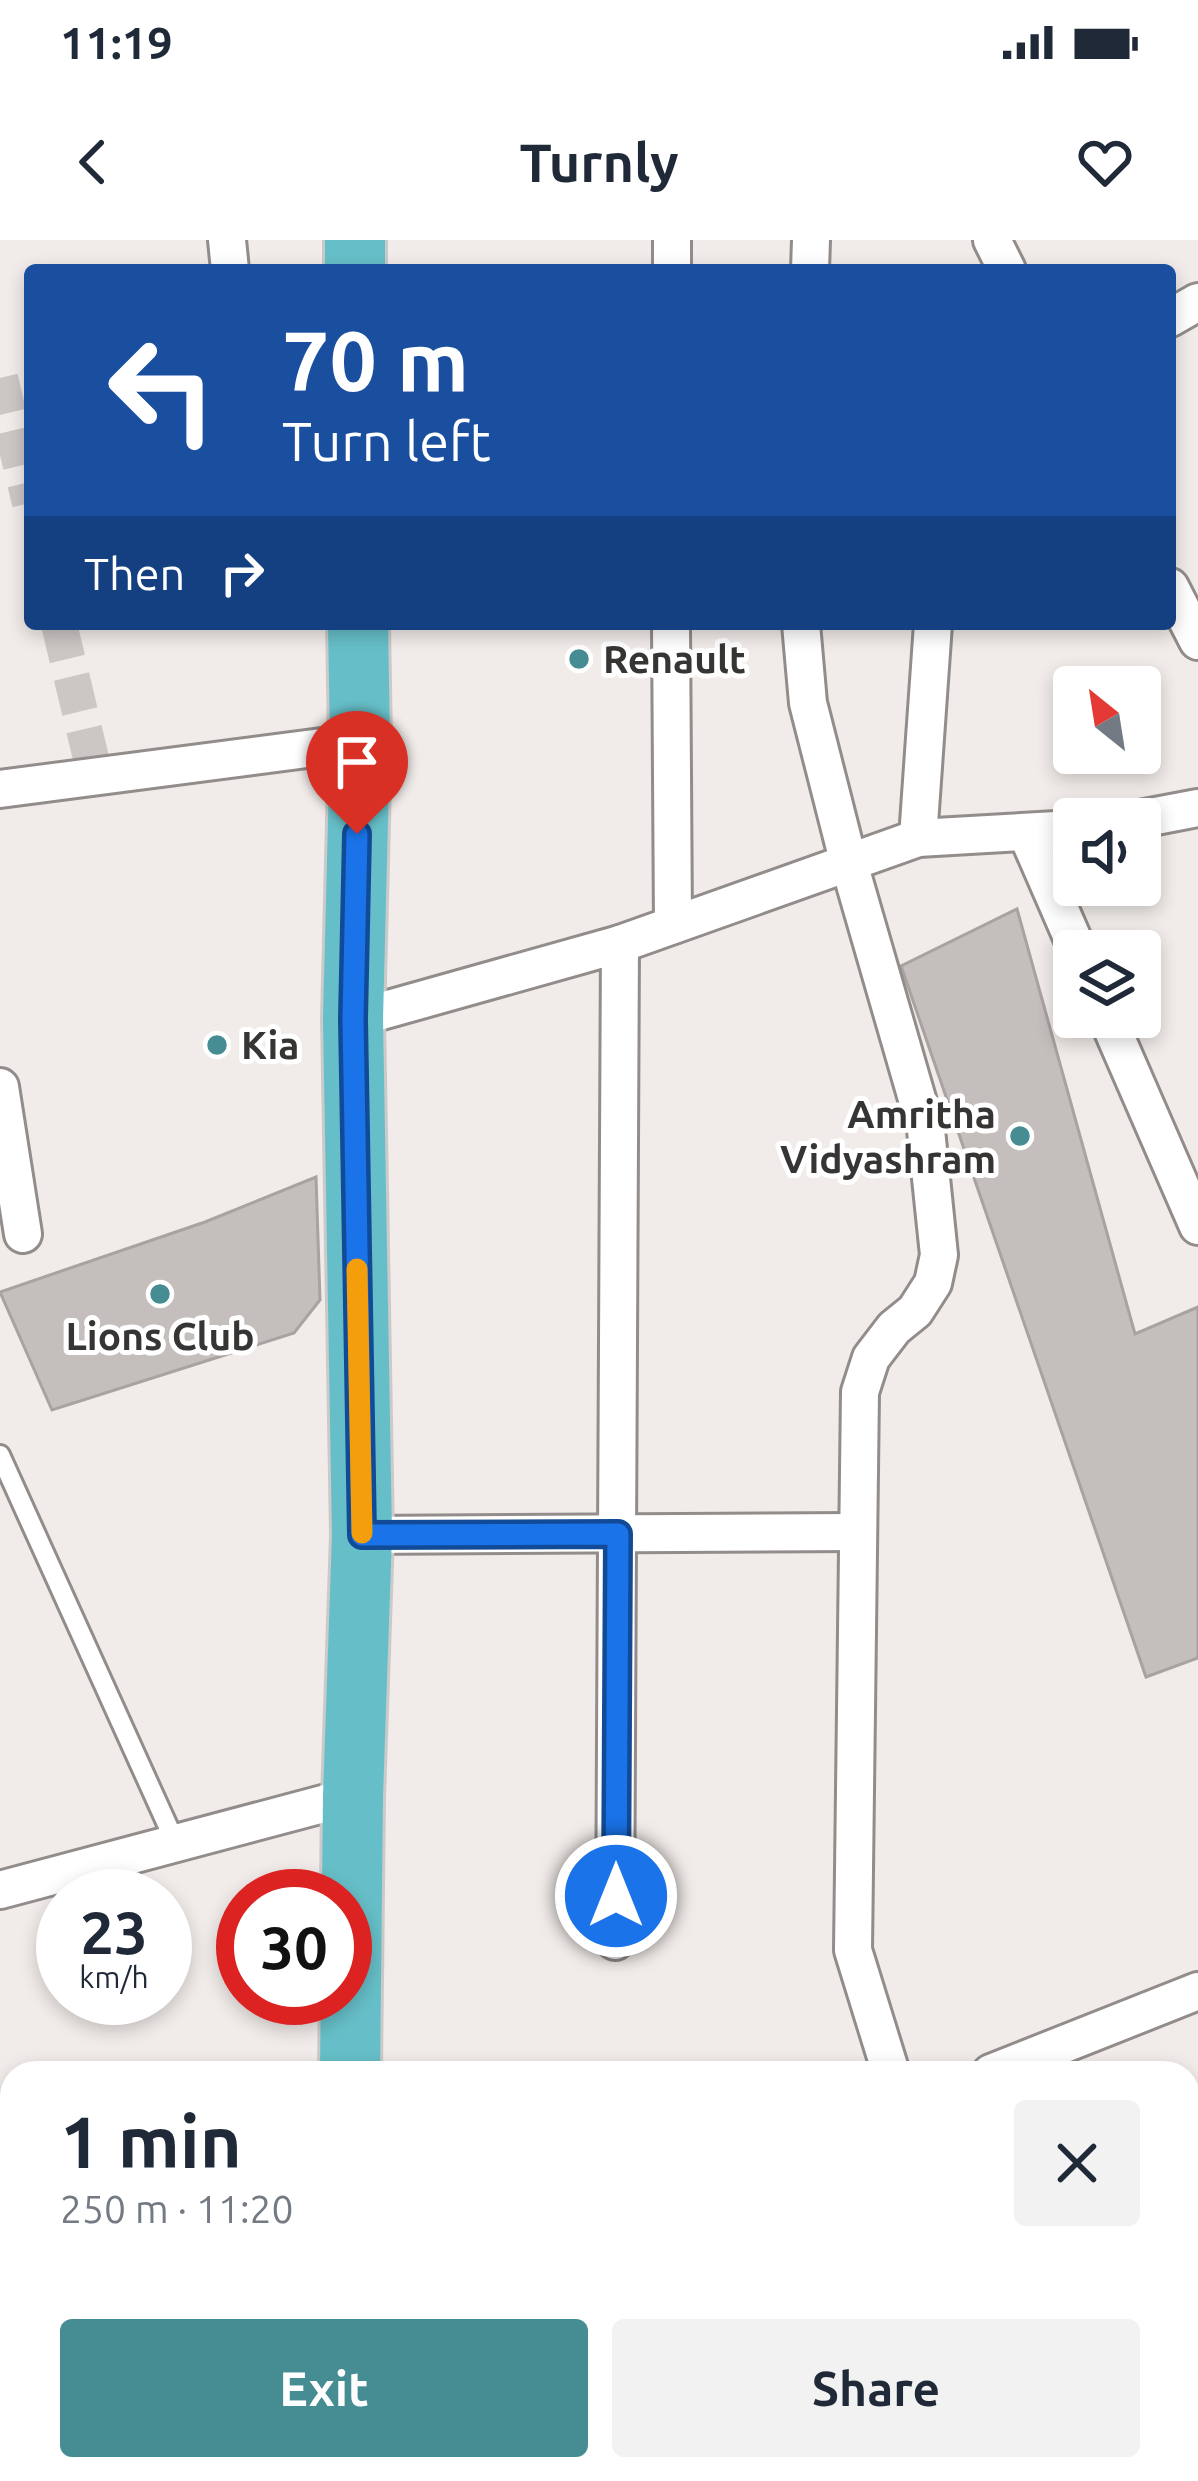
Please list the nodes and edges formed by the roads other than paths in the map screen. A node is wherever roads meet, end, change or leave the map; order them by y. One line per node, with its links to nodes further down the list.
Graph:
1 (1176, 599): 6 (street)
2 (358, 630): 7 (highway)
3 (671, 630): 15 (street)
4 (802, 630): 14 (street)
5 (933, 630): 13 (street)
6 (1198, 641)
7 (359, 742): 8 (street); 18 (highway)
8 (0, 789)
9 (1198, 808): 10 (street)
10 (1161, 815)
11 (1053, 831): 12 (street)
12 (1027, 833): 13 (street); 16 (street)
13 (918, 838): 14 (street)
14 (848, 860): 15 (street); 24 (street)
15 (673, 925): 17 (street)
16 (1069, 930)
17 (620, 944): 18 (street); 25 (street)
18 (353, 1019): 26 (highway)
19 (1116, 1038): 21 (street)
20 (0, 1087): 22 (street)
21 (1198, 1226)
22 (23, 1234)
23 (0, 1455): 28 (lane)
24 (858, 1532): 25 (street); 33 (street)
25 (618, 1534): 26 (street); 30 (street)
26 (362, 1535): 27 (highway)
27 (353, 1796): 28 (street); 32 (highway)
28 (176, 1844): 29 (street)
29 (0, 1890)
30 (615, 1941)
31 (1198, 1991): 34 (street)
32 (350, 2061)
33 (887, 2061)
34 (1021, 2061)

